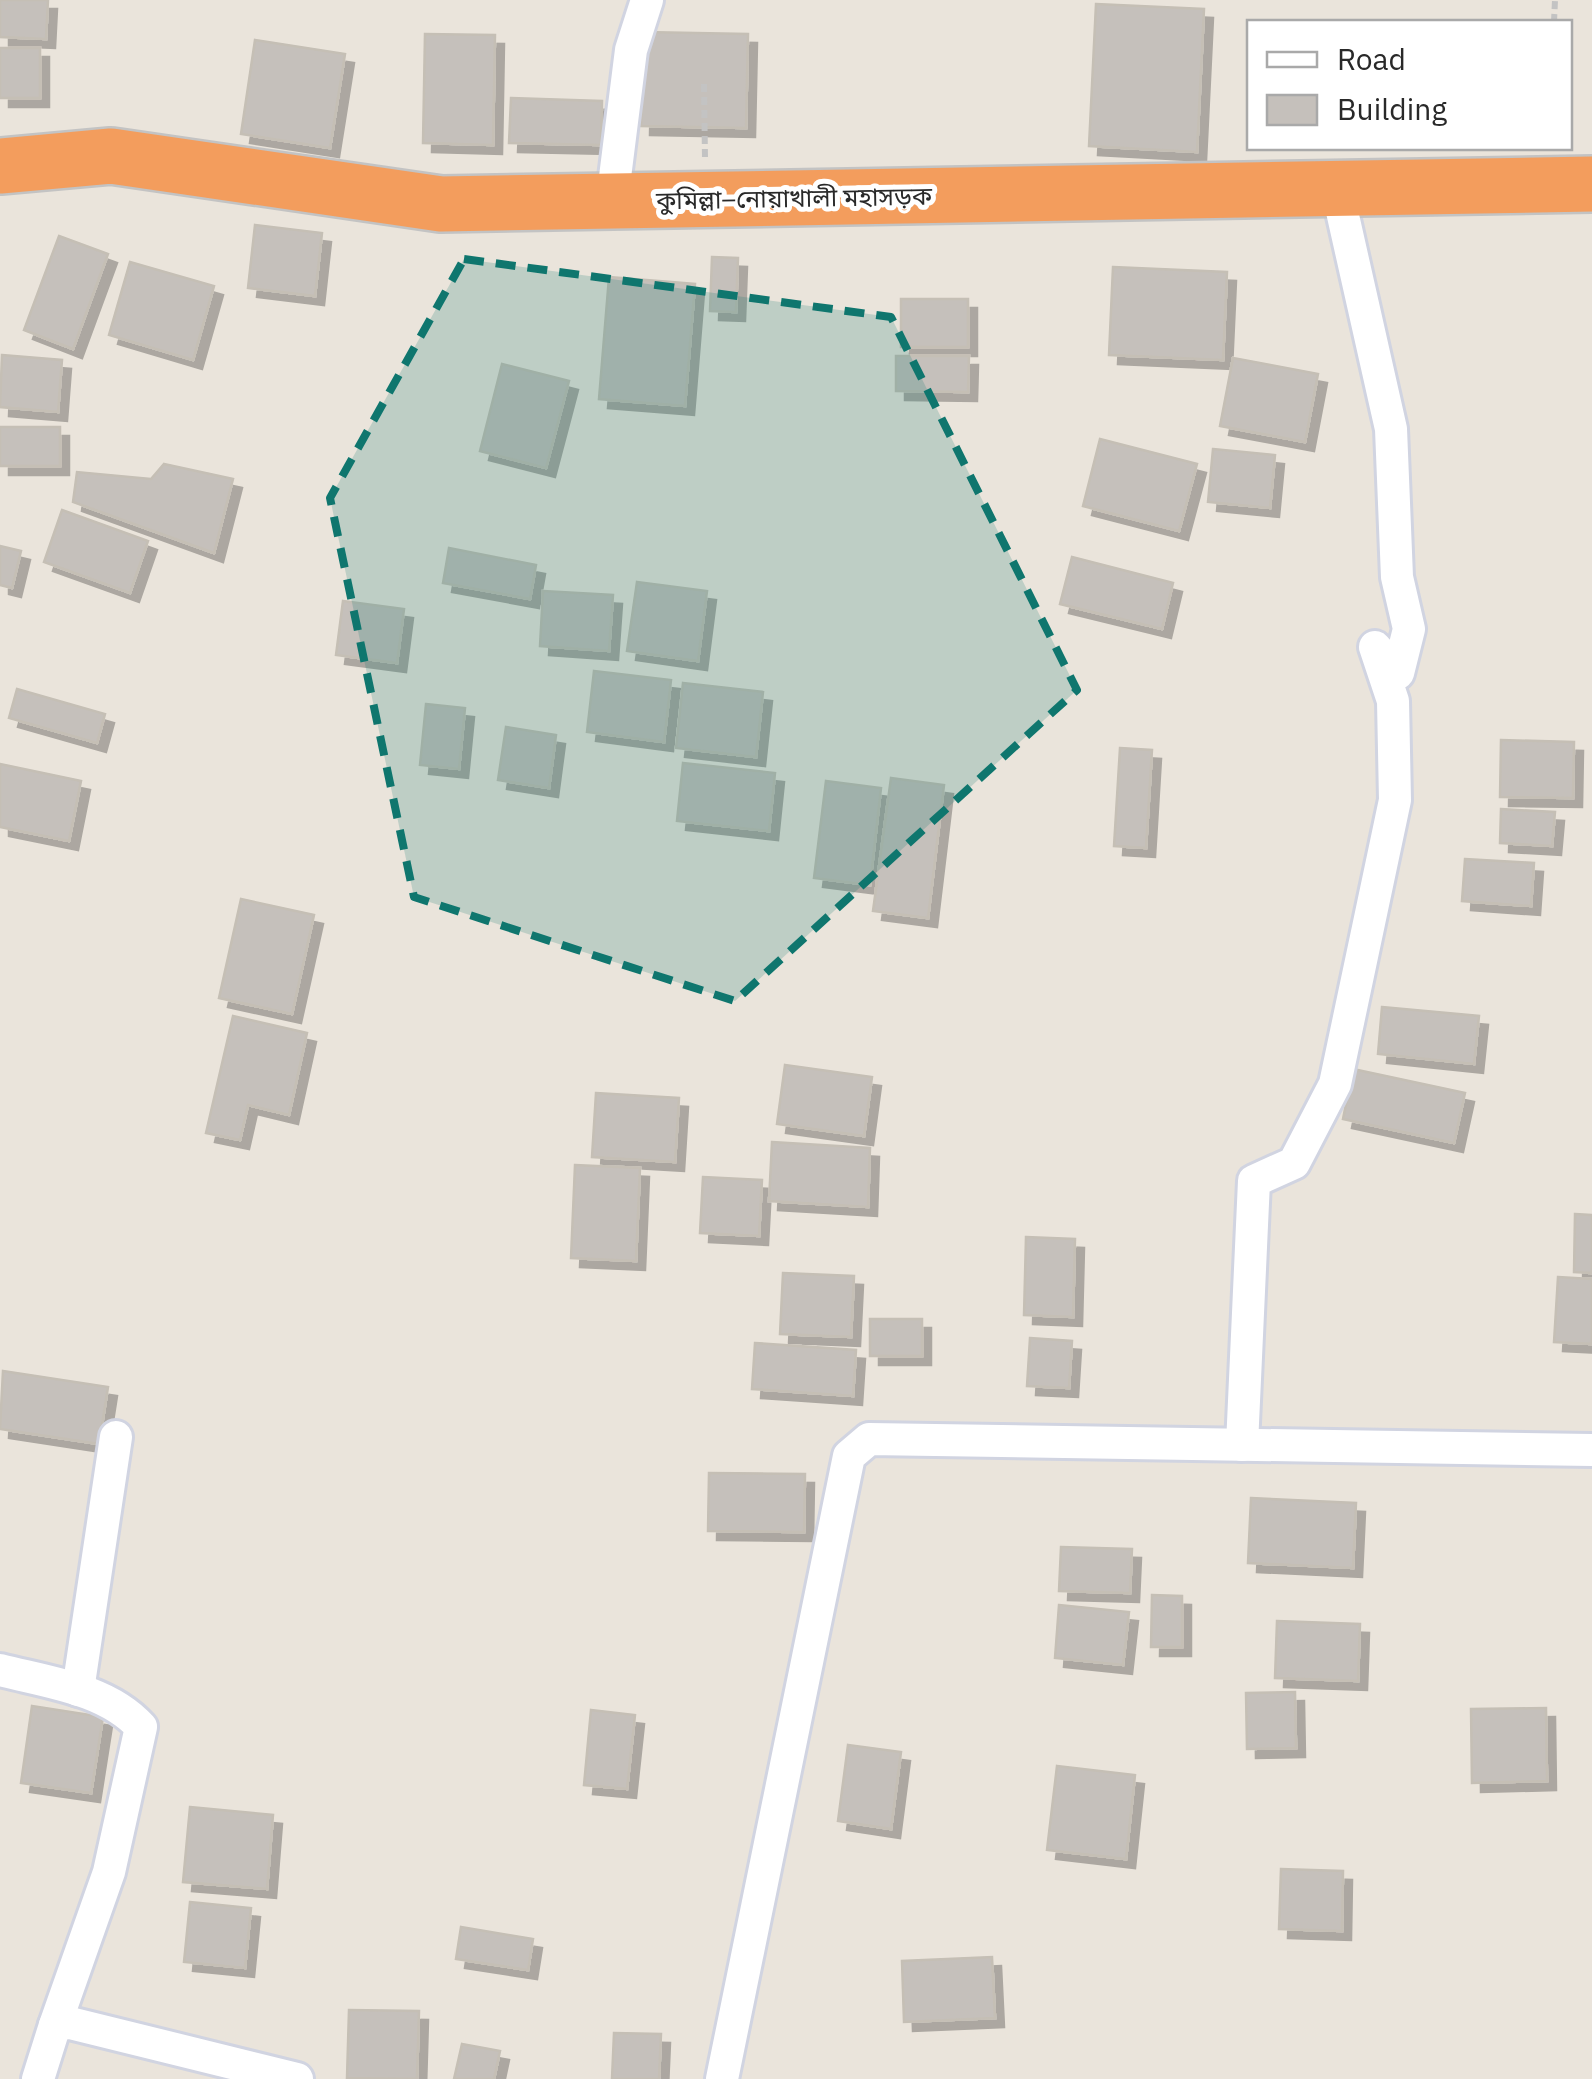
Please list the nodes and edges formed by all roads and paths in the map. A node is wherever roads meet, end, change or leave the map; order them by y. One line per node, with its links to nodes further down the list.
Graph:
1 (647, 0): 7 (street)
2 (704, 84): 6 (path)
3 (0, 166): 7 (highway, কুমিল্লা–নোয়াখালী মহাসড়ক)
4 (1592, 184): 5 (highway, কুমিল্লা–নোয়াখালী মহাসড়ক)
5 (1338, 189): 6 (highway, কুমিল্লা–নোয়াখালী মহাসড়ক); 9 (street)
6 (705, 200): 7 (highway, কুমিল্লা–নোয়াখালী মহাসড়ক)
7 (612, 201)
8 (116, 1436): 12 (street)
9 (1242, 1445): 10 (street); 16 (street)
10 (1592, 1450)
11 (0, 1670): 12 (street)
12 (78, 1690): 13 (street)
13 (55, 2026): 14 (street); 15 (street)
14 (38, 2079)
15 (297, 2079)
16 (722, 2079)

